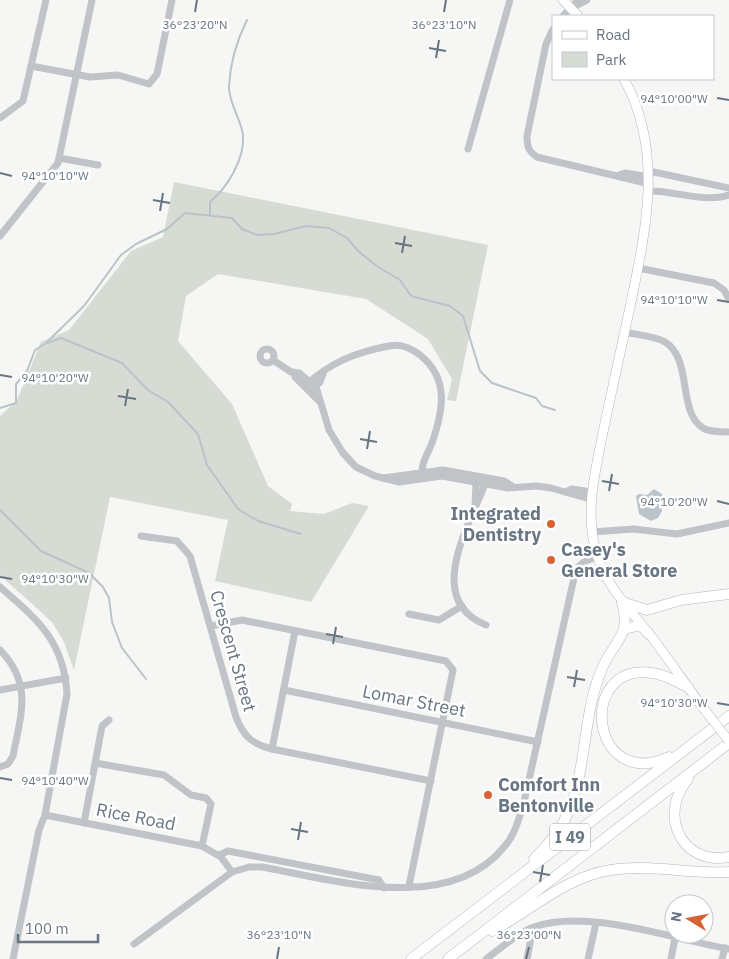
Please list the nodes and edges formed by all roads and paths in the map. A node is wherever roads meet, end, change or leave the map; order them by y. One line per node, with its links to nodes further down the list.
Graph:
1 (46, 0): 12 (street)
2 (92, 0): 13 (street)
3 (172, 0): 13 (street)
4 (510, 0): 16 (street)
5 (563, 0): 8 (main road)
6 (578, 0): 8 (street)
7 (587, 0): 8 (street)
8 (571, 8): 9 (street); 10 (main road)
9 (564, 15)
10 (577, 15)
11 (552, 31): 19 (street)
12 (30, 66): 13 (street); 15 (street)
13 (76, 75): 17 (street)
14 (624, 80): 19 (main road)
15 (0, 118)
16 (468, 149)
17 (59, 158): 18 (street); 22 (street)
18 (98, 165)
19 (650, 181): 20 (street); 21 (street); 23 (main road)
20 (729, 188)
21 (729, 195)
22 (0, 236)
23 (638, 268): 24 (street); 25 (main road)
24 (729, 299)
25 (624, 332): 28 (street); 33 (main road)
26 (273, 360): 27 (street)
27 (309, 386): 29 (street); 29 (street)
28 (729, 432)
29 (423, 475): 30 (street); 32 (street)
30 (476, 482): 31 (street); 34 (street)
31 (485, 484): 32 (street); 34 (street)
32 (512, 486): 33 (street)
33 (591, 496): 36 (main road)
34 (475, 507): 42 (street)
35 (729, 523): 36 (street)
36 (592, 532): 38 (main road)
37 (141, 536): 45 (street, Crescent Street)
38 (598, 556): 41 (main road); 58 (street)
39 (0, 587): 50 (street)
40 (729, 594): 41 (highway)
41 (622, 602): 46 (highway); 48 (main road)
42 (462, 606): 43 (street); 44 (street)
43 (409, 614)
44 (486, 625)
45 (211, 626): 47 (street); 60 (street, Crescent Street)
46 (626, 630): 48 (highway); 75 (highway)
47 (295, 631): 54 (street); 57 (street)
48 (649, 634): 52 (main road)
49 (0, 650): 51 (street)
50 (66, 678): 51 (street); 66 (street)
51 (21, 686): 53 (street); 63 (street)
52 (688, 687): 59 (main road, bridge); 61 (highway)
53 (0, 690)
54 (284, 690): 57 (street, Lomar Street); 60 (street)
55 (729, 716): 61 (highway, I 49)
56 (110, 720): 62 (street)
57 (443, 722): 58 (street, Lomar Street); 65 (street)
58 (538, 742): 73 (street)
59 (729, 742): 64 (highway, I 49)
60 (272, 749): 65 (street, Crescent Street)
61 (679, 753): 75 (highway, I 49)
62 (95, 763): 67 (street); 68 (street)
63 (0, 767)
64 (696, 769): 70 (highway); 80 (highway, I 49)
65 (431, 781): 73 (street)
66 (45, 815): 67 (street, Rice Road); 84 (street)
67 (84, 823): 68 (street, Rice Road)
68 (202, 846): 69 (street, Rice Road)
69 (219, 855): 71 (street, Rice Road); 74 (street)
70 (729, 857)
71 (232, 872): 74 (street); 79 (street)
72 (729, 872): 80 (highway)
73 (410, 886): 74 (street)
74 (384, 888)
75 (495, 895): 85 (highway, I 49)
76 (596, 923): 77 (street); 78 (street); 89 (street)
77 (533, 928): 87 (street); 88 (street)
78 (664, 936)
79 (134, 944)
80 (467, 944): 86 (highway, I 49)
81 (674, 944): 90 (street)
82 (706, 944): 83 (street)
83 (727, 948): 91 (street)
84 (13, 959)
85 (411, 959)
86 (448, 959)
87 (486, 959)
88 (527, 959)
89 (588, 959)
90 (671, 959)
91 (722, 959)

